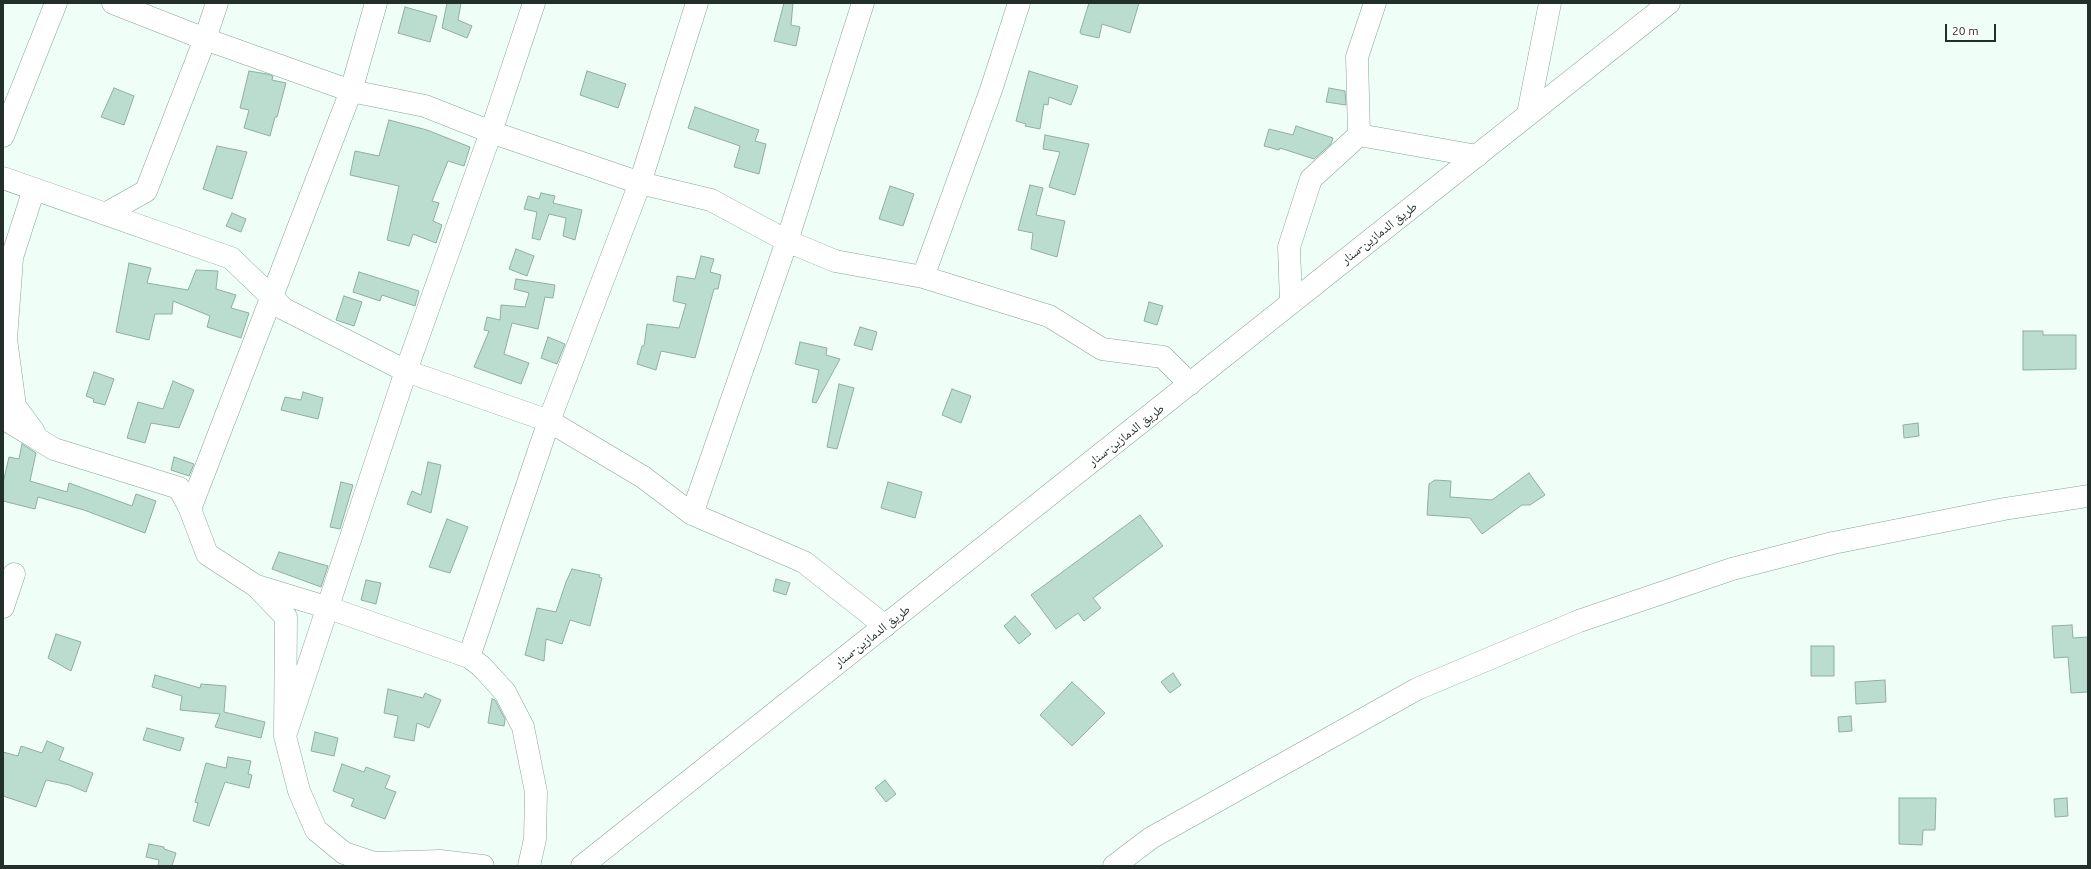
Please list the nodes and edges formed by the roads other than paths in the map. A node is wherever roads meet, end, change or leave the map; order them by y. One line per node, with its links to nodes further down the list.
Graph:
1 (56, 3): 17 (main road)
2 (113, 3): 12 (main road)
3 (217, 3): 12 (main road)
4 (376, 3): 13 (main road)
5 (534, 3): 15 (main road)
6 (697, 3): 20 (main road)
7 (1019, 3): 25 (main road)
8 (1376, 3): 16 (main road)
9 (1550, 3): 14 (main road)
10 (1669, 3): 14 (main road, طريق الدمازين-سنار)
11 (860, 4): 23 (main road)
12 (205, 39): 13 (main road); 22 (main road)
13 (350, 91): 15 (main road); 27 (main road)
14 (1528, 114): 18 (main road, طريق الدمازين-سنار)
15 (491, 132): 20 (main road); 29 (main road)
16 (1359, 135): 18 (main road); 28 (main road)
17 (3, 136)
18 (1477, 156): 28 (main road, طريق الدمازين-سنار)
19 (3, 178): 21 (main road)
20 (640, 183): 23 (main road); 32 (main road)
21 (34, 189): 22 (main road); 24 (main road)
22 (105, 214): 27 (main road)
23 (787, 241): 25 (main road); 36 (main road)
24 (12, 259): 26 (main road); 33 (main road)
25 (923, 277): 30 (main road)
26 (3, 285)
27 (271, 297): 29 (main road); 35 (main road)
28 (1291, 303): 30 (main road, طريق الدمازين-سنار)
29 (406, 371): 32 (main road); 40 (main road)
30 (1190, 384): 41 (main road, طريق الدمازين-سنار)
31 (3, 418): 33 (main road)
32 (549, 421): 36 (main road); 42 (main road)
33 (42, 442): 35 (main road)
34 (2088, 496): 47 (main road)
35 (190, 509): 38 (main road)
36 (692, 514): 41 (main road)
37 (14, 574): 39 (main road)
38 (256, 586): 40 (main road); 43 (main road)
39 (3, 607)
40 (329, 608): 42 (main road); 43 (main road)
41 (885, 626): 46 (main road, طريق الدمازين-سنار)
42 (469, 657): 45 (main road)
43 (285, 736): 44 (main road)
44 (483, 866)
45 (529, 866)
46 (582, 866)
47 (1114, 866)

